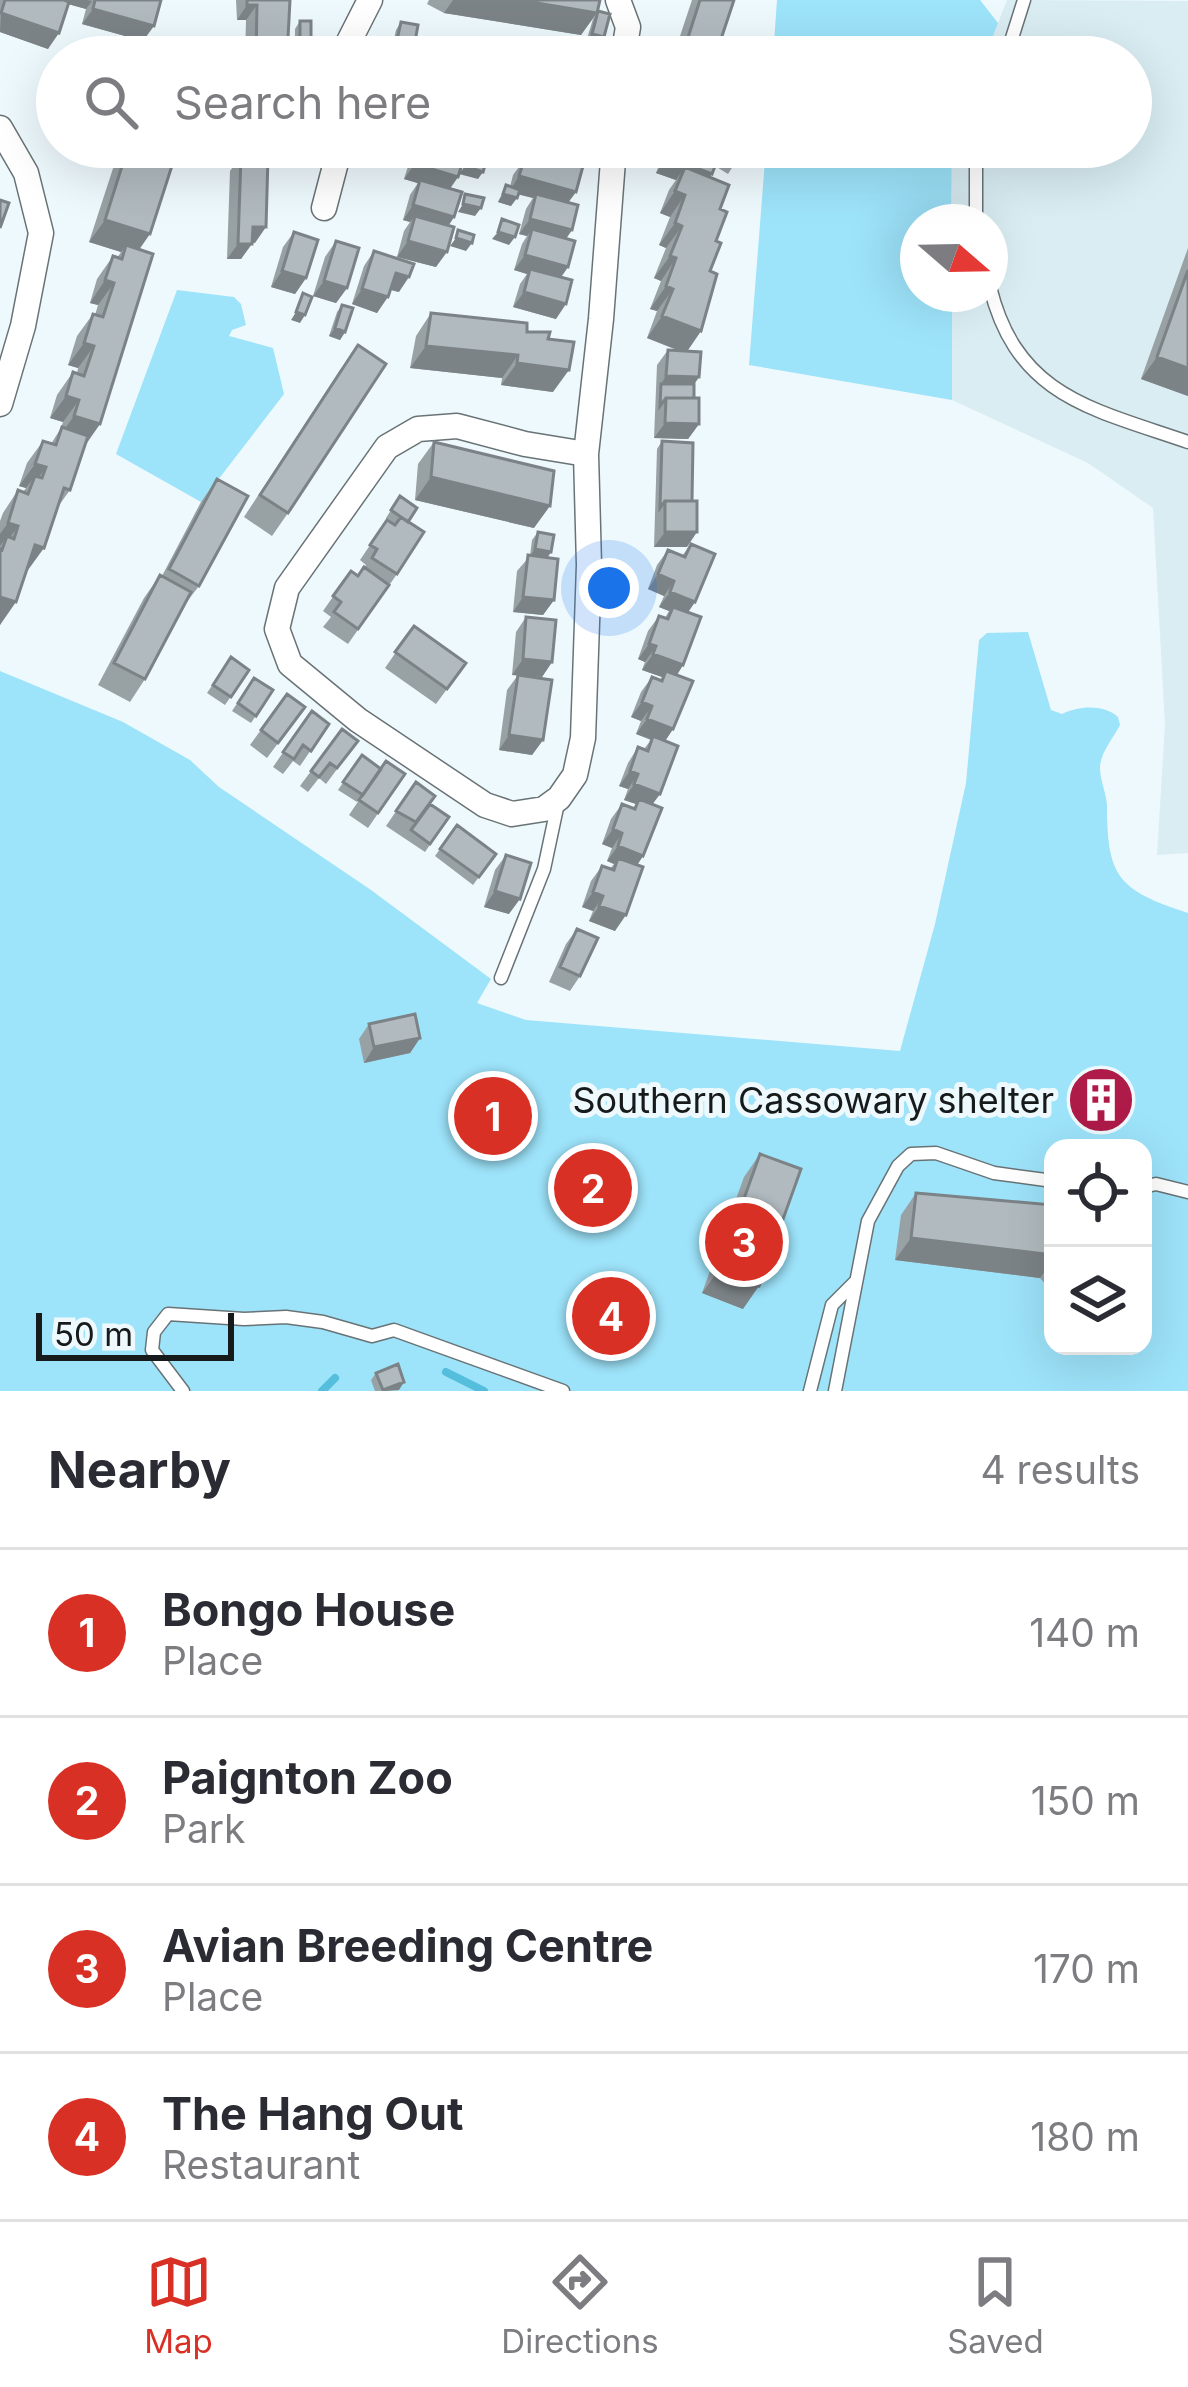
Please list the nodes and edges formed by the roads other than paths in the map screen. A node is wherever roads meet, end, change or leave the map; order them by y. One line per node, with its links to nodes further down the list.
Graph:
1 (370, 0): 4 (street)
2 (618, 0): 5 (street)
3 (1024, 0): 6 (lane)
4 (352, 36)
5 (626, 36)
6 (1013, 36)
7 (0, 128): 14 (street)
8 (334, 168): 12 (street)
9 (612, 168): 16 (street)
10 (976, 168): 11 (lane)
11 (976, 204)
12 (324, 208)
13 (999, 312): 15 (lane)
14 (0, 404)
15 (1188, 442)
16 (586, 454): 17 (street); 17 (street)
17 (559, 798): 18 (lane)
18 (501, 978)
19 (1044, 1180): 22 (lane)
20 (1152, 1185): 21 (lane)
21 (1188, 1192)
22 (856, 1280): 25 (lane); 26 (lane)
23 (183, 1391): 24 (lane)
24 (563, 1391)
25 (811, 1391)
26 (835, 1391)

